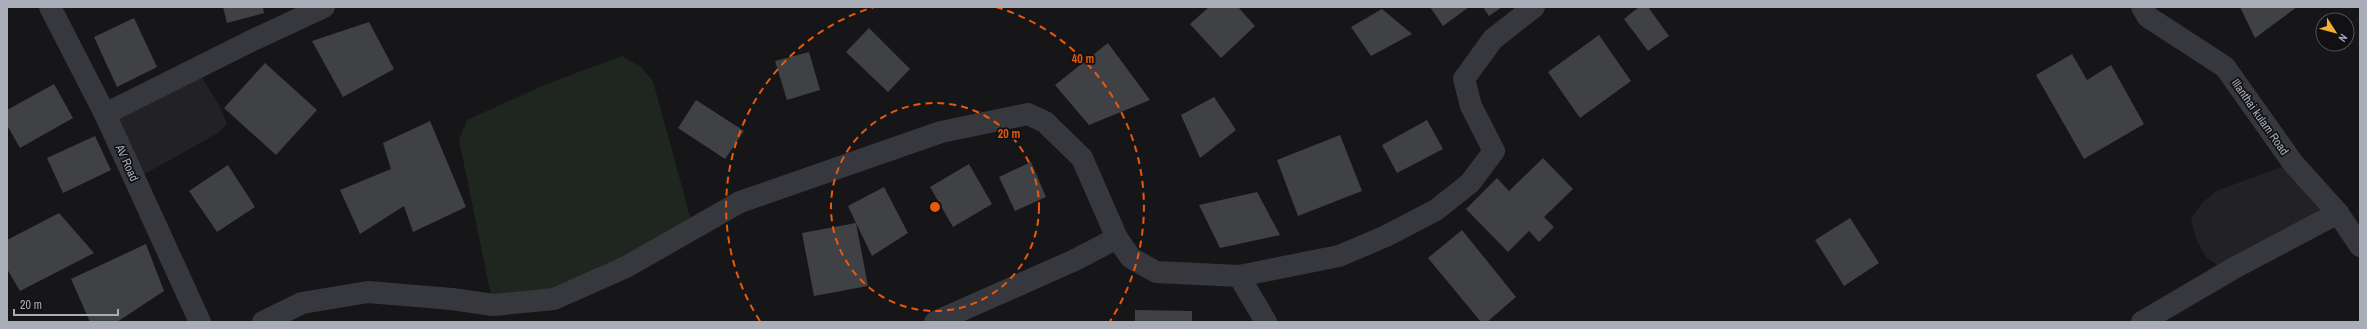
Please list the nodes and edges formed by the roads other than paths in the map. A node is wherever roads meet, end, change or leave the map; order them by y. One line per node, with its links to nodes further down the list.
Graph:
1 (50, 7): 5 (street, AV Road)
2 (324, 7): 5 (street)
3 (1534, 7): 9 (street)
4 (2142, 7): 6 (street, Illanthai kulam Road)
5 (105, 114): 10 (street, AV Road)
6 (2338, 213): 8 (street, Illanthai kulam Road); 14 (street)
7 (1117, 238): 9 (street); 11 (street); 12 (street)
8 (2360, 246)
9 (1238, 276): 13 (street)
10 (200, 322)
11 (263, 322)
12 (935, 322)
13 (1266, 322)
14 (2142, 322)

